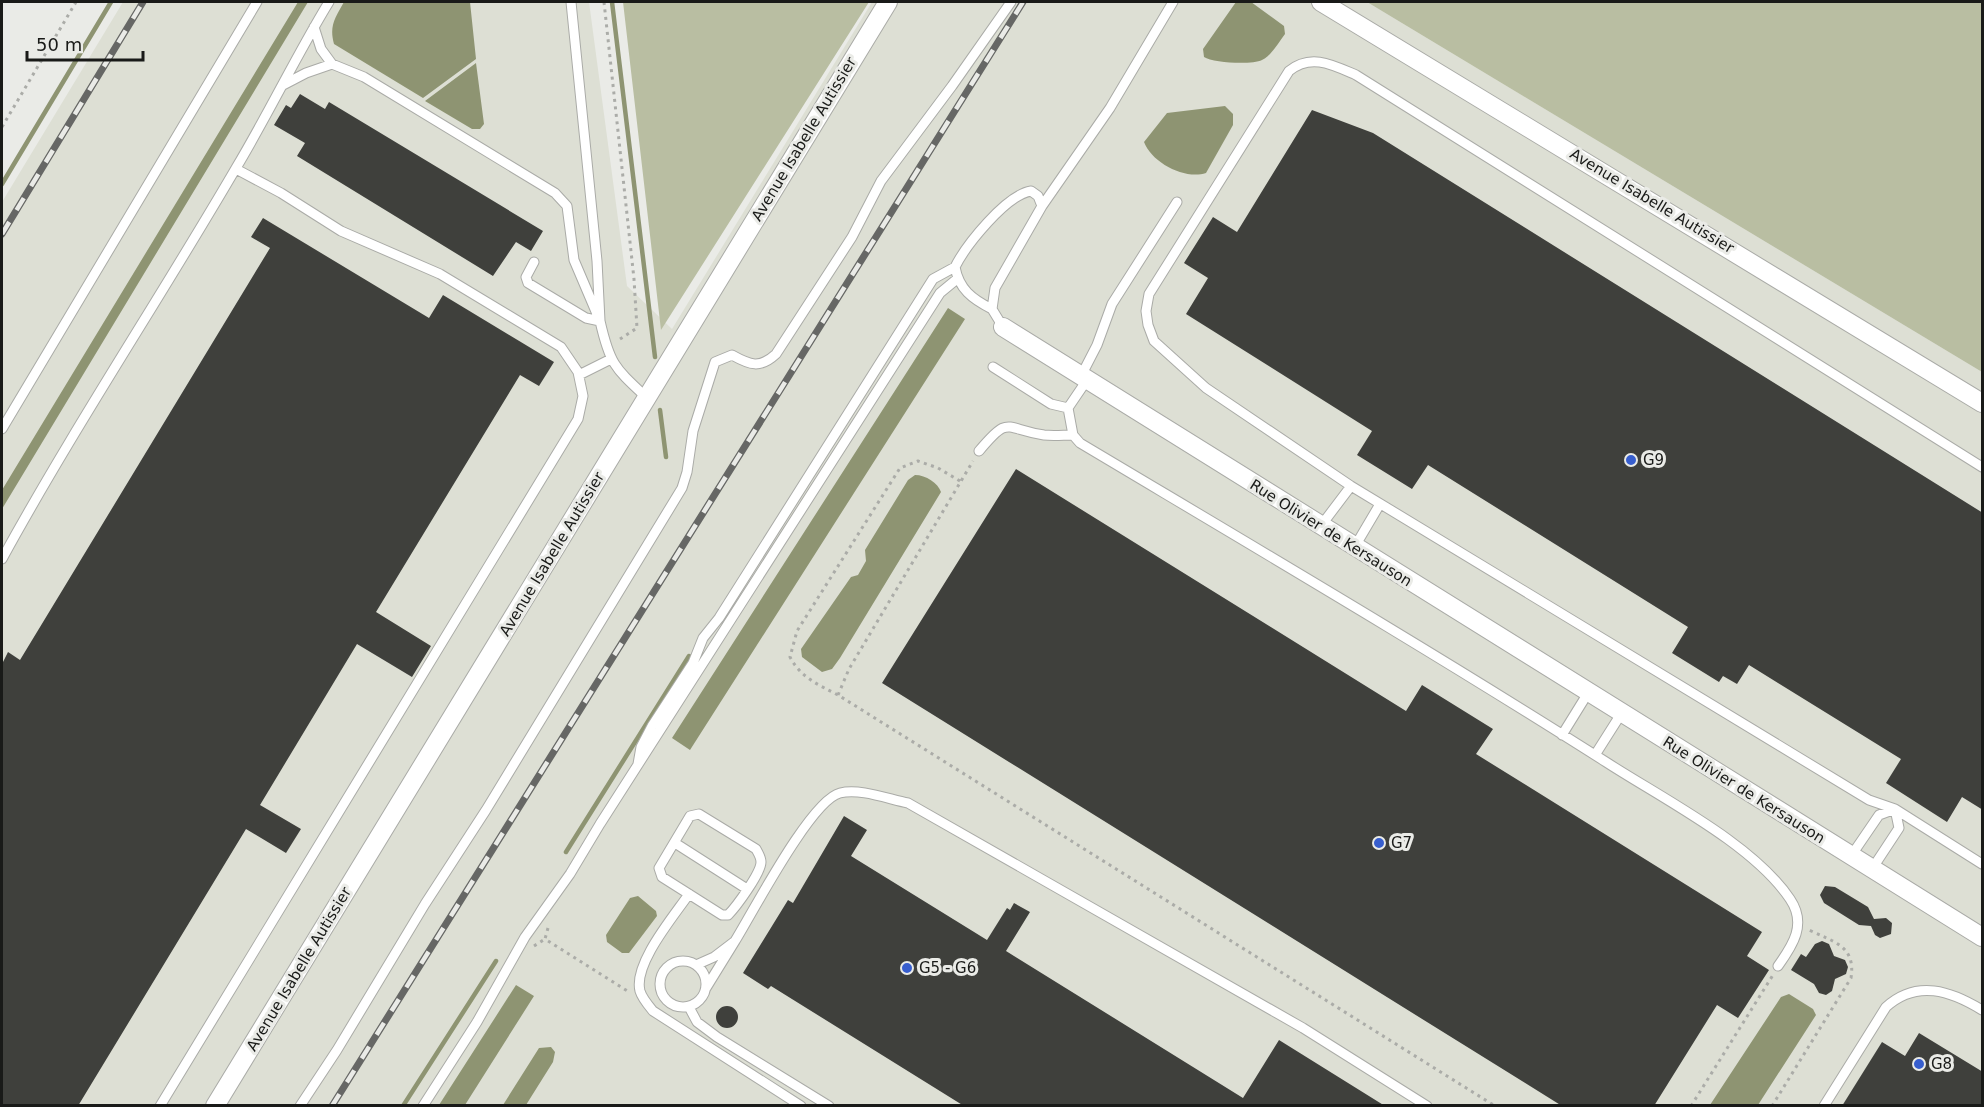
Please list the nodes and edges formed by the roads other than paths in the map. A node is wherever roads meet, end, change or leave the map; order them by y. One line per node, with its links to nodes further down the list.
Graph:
1 (257, 2): 27 (lane)
2 (329, 2): 8 (lane)
3 (572, 2): 18 (lane)
4 (888, 2): 24 (street, Avenue Isabelle Autissier)
5 (1011, 2): 57 (lane)
6 (1173, 2): 13 (lane)
7 (1321, 2): 25 (street, Avenue Isabelle Autissier)
8 (314, 27): 9 (lane); 10 (lane)
9 (332, 64): 10 (lane); 18 (lane)
10 (284, 85): 11 (lane)
11 (236, 169): 22 (lane); 35 (lane)
12 (1177, 202): 23 (lane)
13 (1042, 206): 15 (lane); 17 (lane)
14 (534, 262): 18 (lane)
15 (955, 267): 16 (lane); 40 (lane)
16 (957, 279): 17 (lane); 40 (lane)
17 (992, 309): 19 (lane, Rue Olivier de Kersauson)
18 (600, 321): 20 (lane)
19 (1003, 327): 23 (street, Rue Olivier de Kersauson)
20 (611, 359): 22 (lane); 24 (lane)
21 (993, 367): 26 (lane)
22 (579, 375): 55 (lane)
23 (1084, 378): 26 (lane); 33 (street, Rue Olivier de Kersauson)
24 (647, 398): 56 (street, Avenue Isabelle Autissier)
25 (1983, 403)
26 (1068, 408): 28 (lane)
27 (2, 429)
28 (1073, 435): 29 (lane); 38 (lane)
29 (979, 451)
30 (1983, 467): 31 (lane)
31 (1351, 486): 32 (lane); 33 (lane)
32 (1380, 504): 34 (lane); 41 (lane)
33 (1320, 527): 34 (street, Rue Olivier de Kersauson)
34 (1354, 548): 36 (street, Rue Olivier de Kersauson)
35 (2, 559)
36 (1588, 693): 37 (street, Rue Olivier de Kersauson); 38 (lane)
37 (1621, 714): 39 (lane); 43 (street, Rue Olivier de Kersauson)
38 (1562, 735): 39 (lane)
39 (1595, 755): 51 (lane)
40 (637, 770): 58 (lane)
41 (1895, 808): 43 (lane); 44 (lane); 45 (lane)
42 (675, 843): 46 (lane); 46 (lane); 47 (lane)
43 (1851, 856): 45 (street, Rue Olivier de Kersauson)
44 (1983, 864)
45 (1872, 869): 48 (street, Rue Olivier de Kersauson)
46 (747, 889): 47 (lane)
47 (689, 894): 59 (lane)
48 (1983, 938)
49 (735, 941): 50 (lane); 52 (lane); 61 (lane)
50 (696, 965): 52 (lane); 53 (lane)
51 (1778, 966)
52 (706, 988): 53 (lane)
53 (689, 1007): 60 (lane)
54 (1983, 1010): 62 (lane)
55 (160, 1106)
56 (215, 1106)
57 (300, 1106)
58 (423, 1106)
59 (801, 1106)
60 (829, 1106)
61 (1428, 1106)
62 (1824, 1106)

